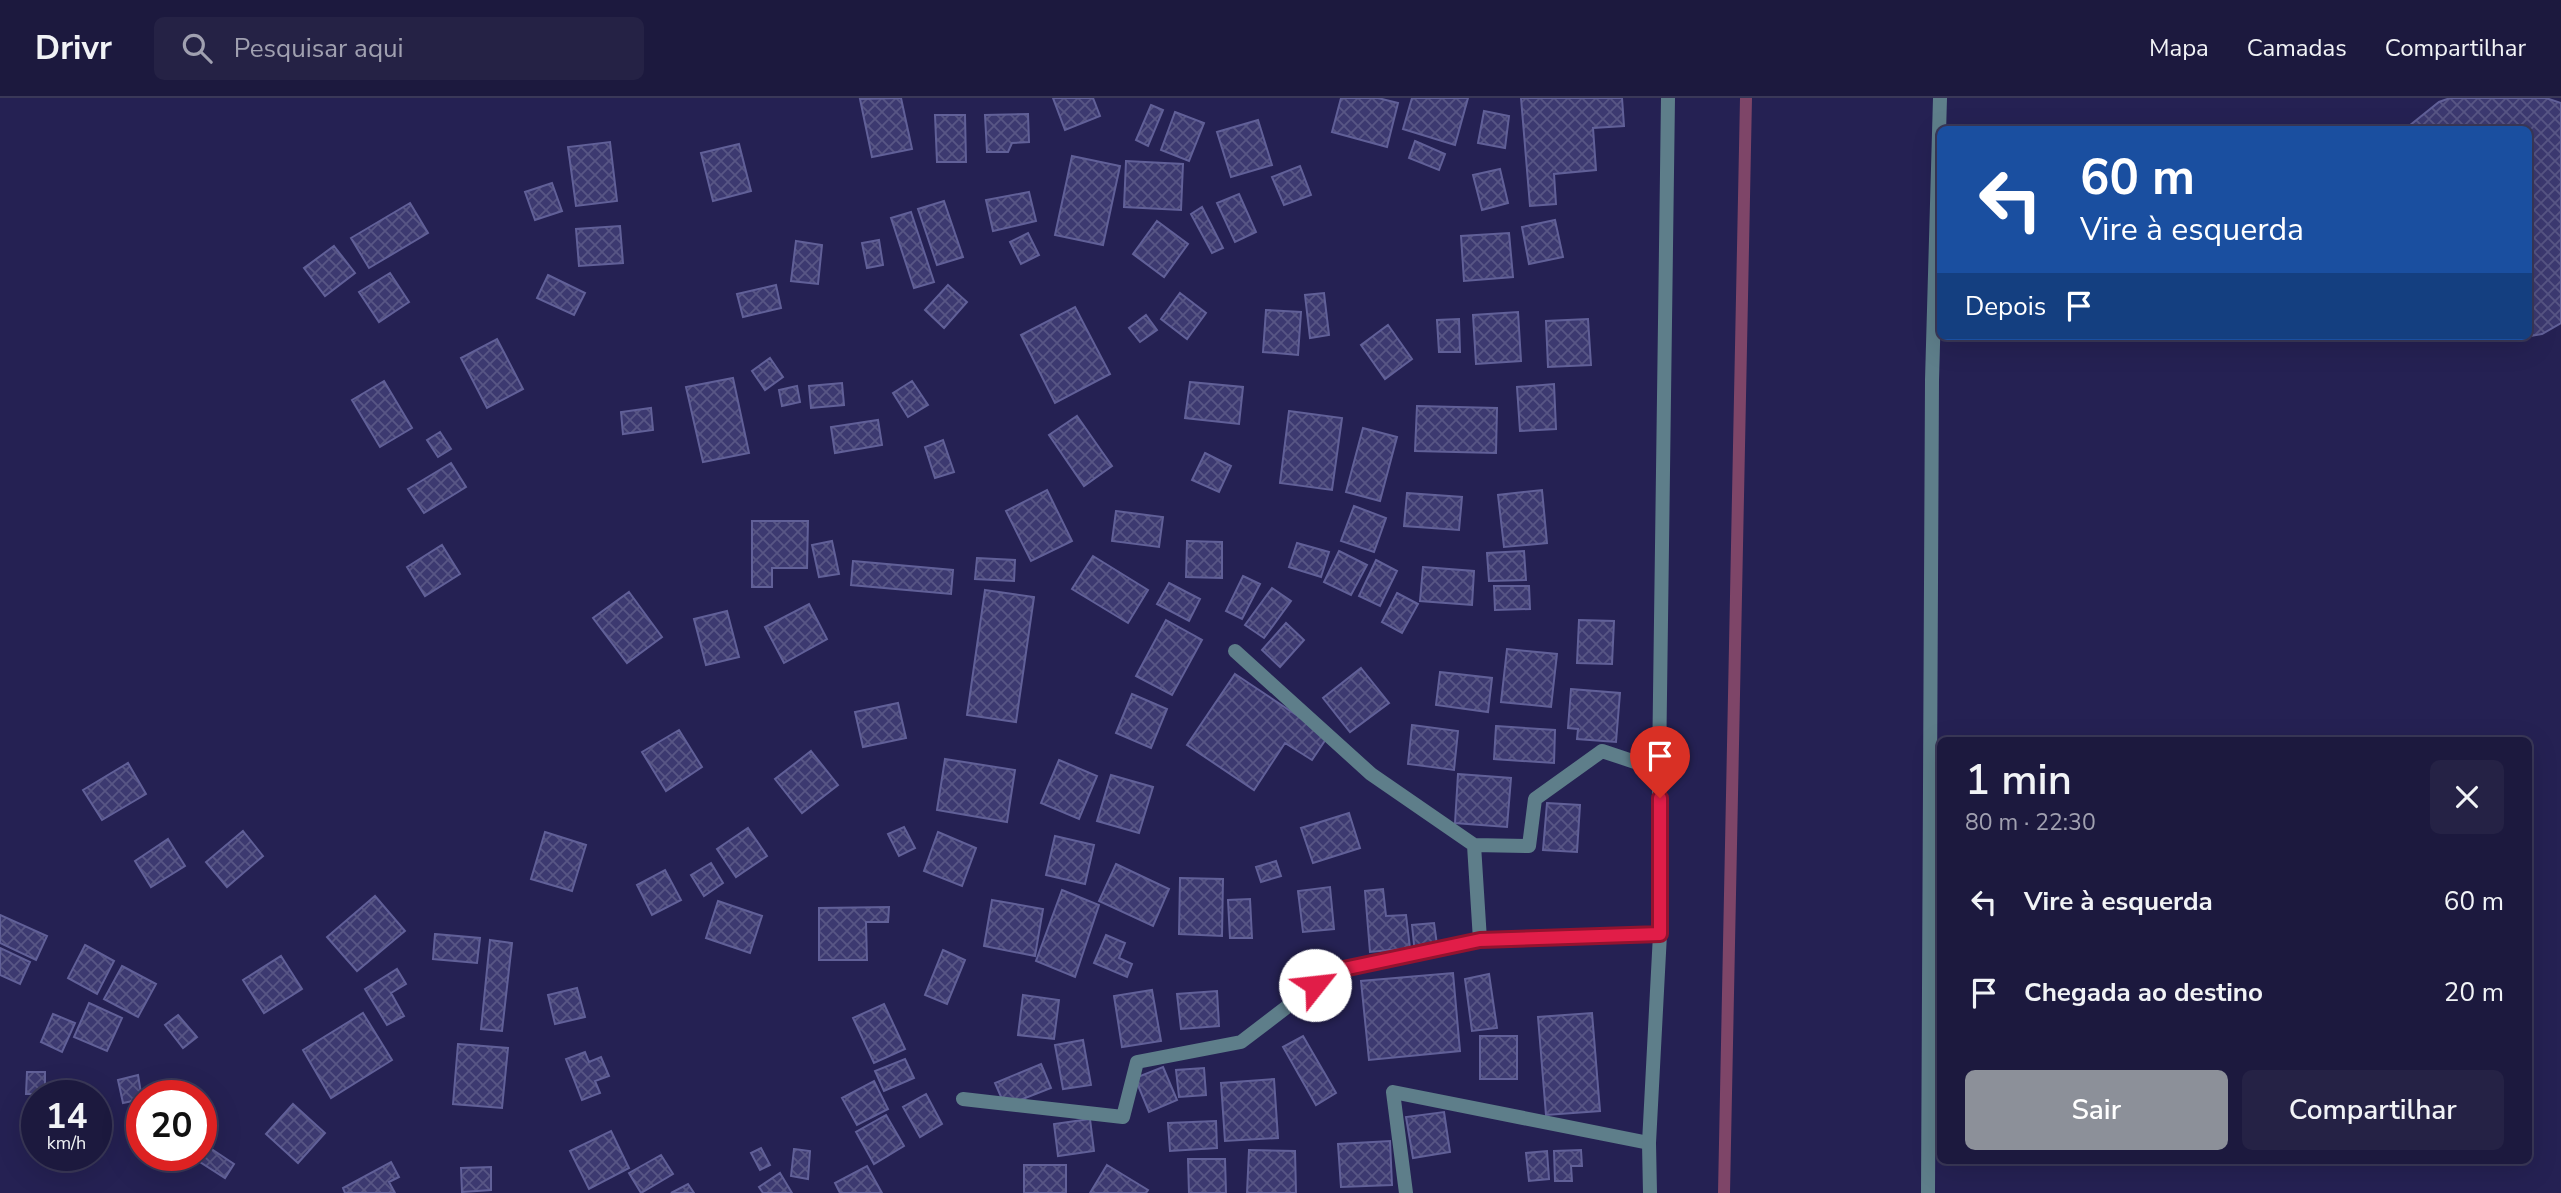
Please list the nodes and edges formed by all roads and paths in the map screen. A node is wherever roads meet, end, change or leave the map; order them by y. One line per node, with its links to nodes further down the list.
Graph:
1 (1668, 98): 6 (street)
2 (1940, 98): 3 (street)
3 (1939, 126)
4 (1937, 204): 14 (street)
5 (1235, 651): 7 (street)
6 (1659, 770): 7 (street); 8 (street)
7 (1475, 845): 9 (street)
8 (1660, 934): 9 (street); 11 (street)
9 (1480, 940): 10 (street)
10 (963, 1099)
11 (1649, 1143): 12 (street); 13 (street)
12 (1406, 1193)
13 (1650, 1193)
14 (1928, 1193)

